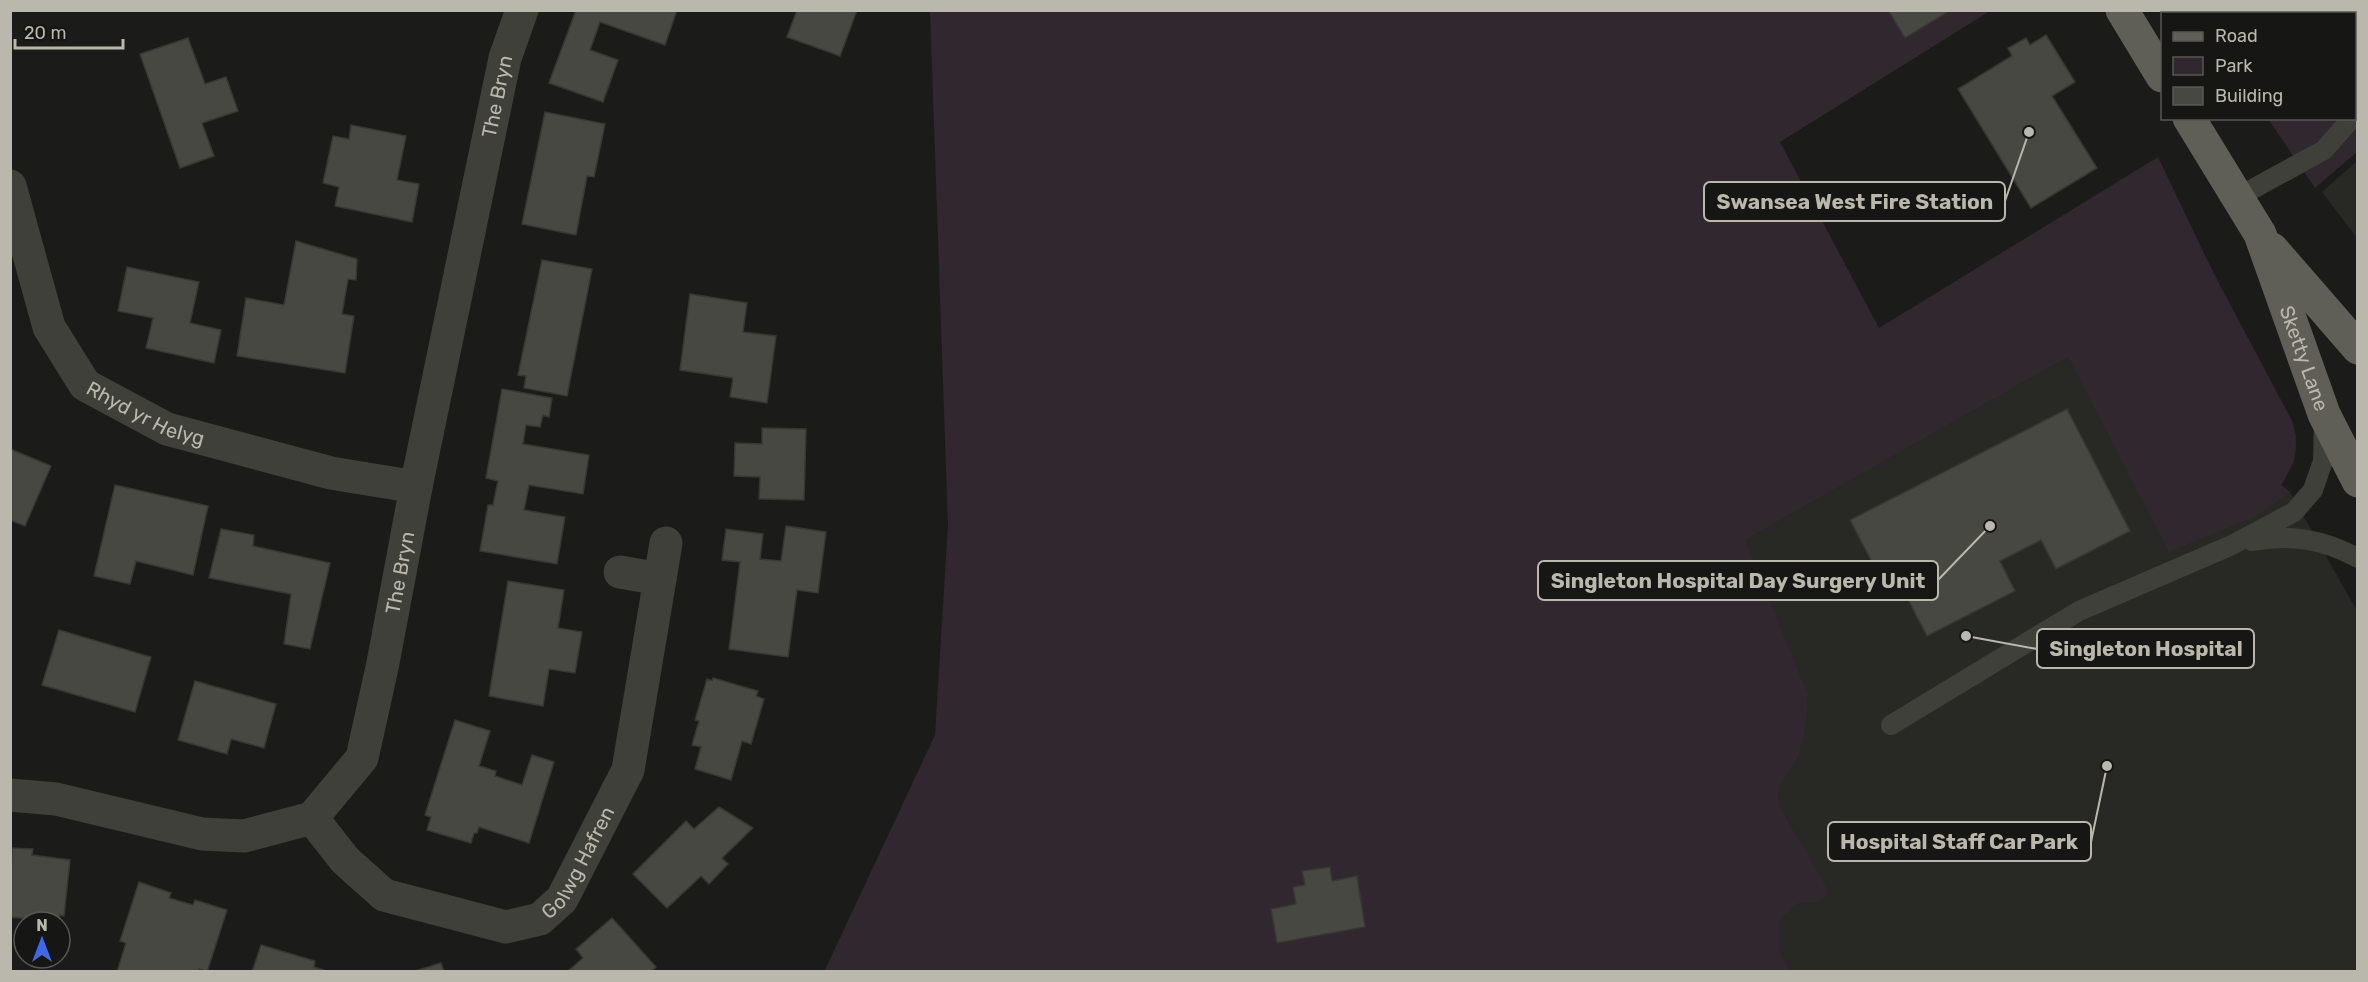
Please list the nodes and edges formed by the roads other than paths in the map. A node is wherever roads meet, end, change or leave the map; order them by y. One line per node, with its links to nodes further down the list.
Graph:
1 (522, 10): 12 (street, The Bryn)
2 (2122, 10): 3 (main road)
3 (2161, 73)
4 (2190, 120): 7 (main road, Sketty Lane)
5 (2351, 120): 7 (lane)
6 (10, 186): 12 (street, Rhyd yr Helyg)
7 (2238, 197): 8 (main road, Sketty Lane)
8 (2259, 234): 9 (main road, Sketty Lane); 10 (main road, Sketty Lane)
9 (2358, 348)
10 (2324, 414): 11 (main road, Sketty Lane); 14 (lane)
11 (2358, 481)
12 (416, 487): 20 (street, The Bryn)
13 (666, 543): 17 (street, Golwg Hafren)
14 (2232, 545): 15 (lane); 18 (lane)
15 (2358, 558)
16 (620, 572): 17 (street)
17 (660, 579): 20 (street, Golwg Hafren)
18 (1890, 726)
19 (10, 795): 20 (street)
20 (312, 818)

